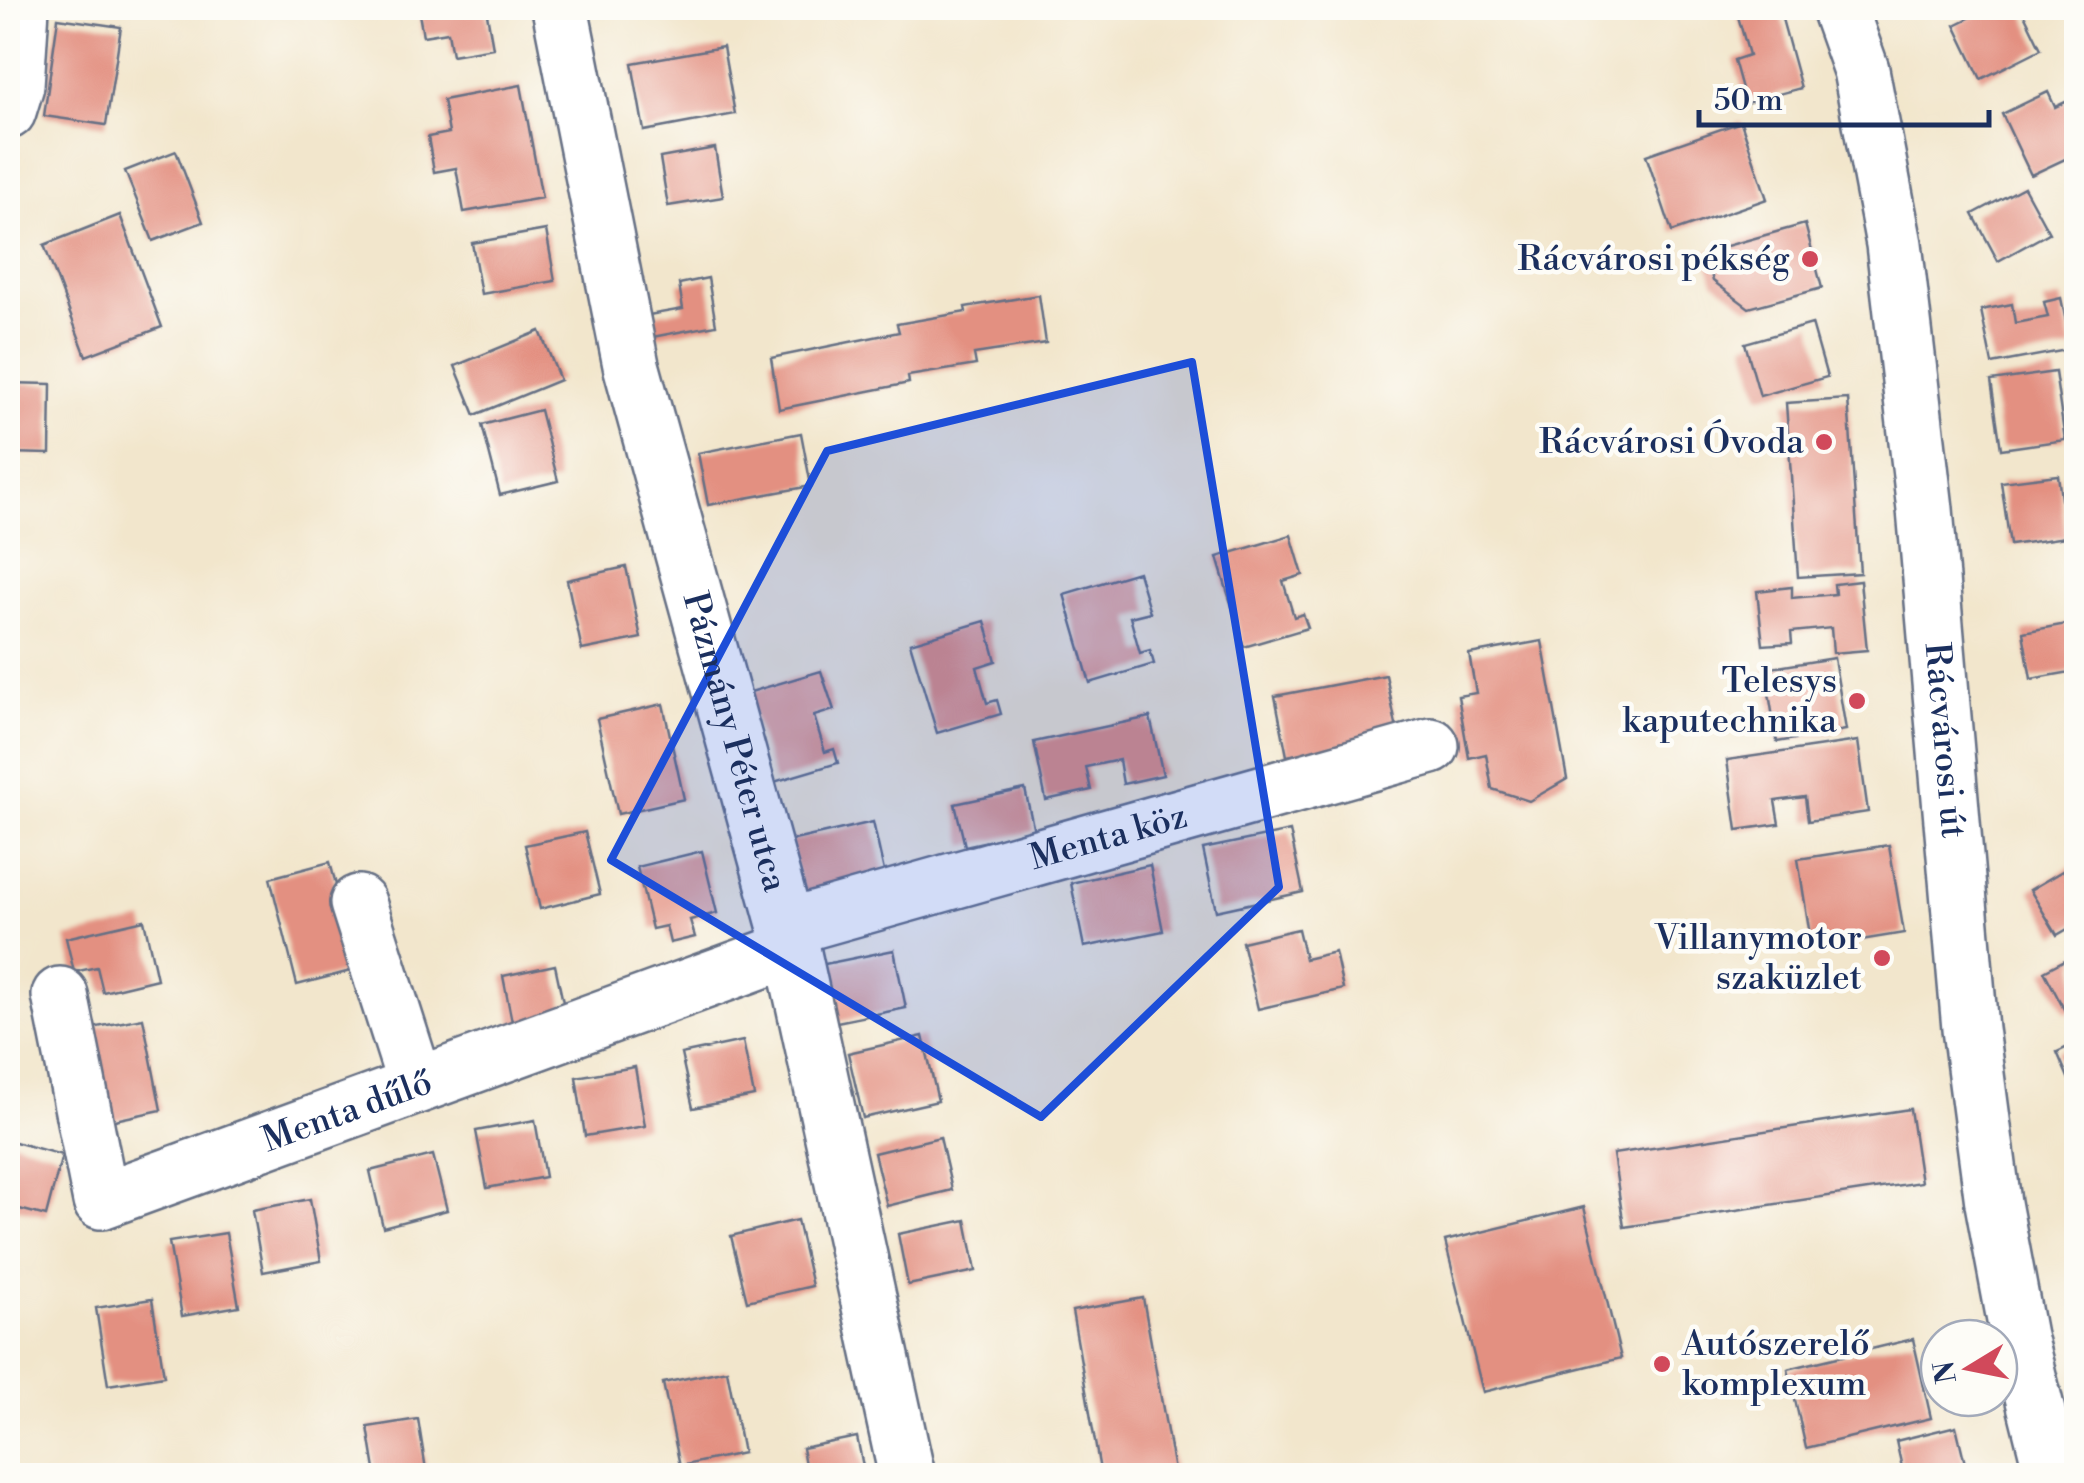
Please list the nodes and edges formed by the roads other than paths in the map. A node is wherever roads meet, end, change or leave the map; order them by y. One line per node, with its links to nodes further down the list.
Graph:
1 (21, 8): 4 (street)
2 (560, 8): 7 (street, Pázmány Péter utca)
3 (1838, 8): 11 (street, Rácvárosi út)
4 (8, 111)
5 (1431, 746): 7 (street, Menta köz)
6 (358, 903): 9 (street)
7 (789, 938): 9 (street, Menta dűlő); 10 (street, Pázmány Péter utca)
8 (60, 994): 9 (street, Menta dűlő)
9 (416, 1085)
10 (907, 1476)
11 (2053, 1476)

